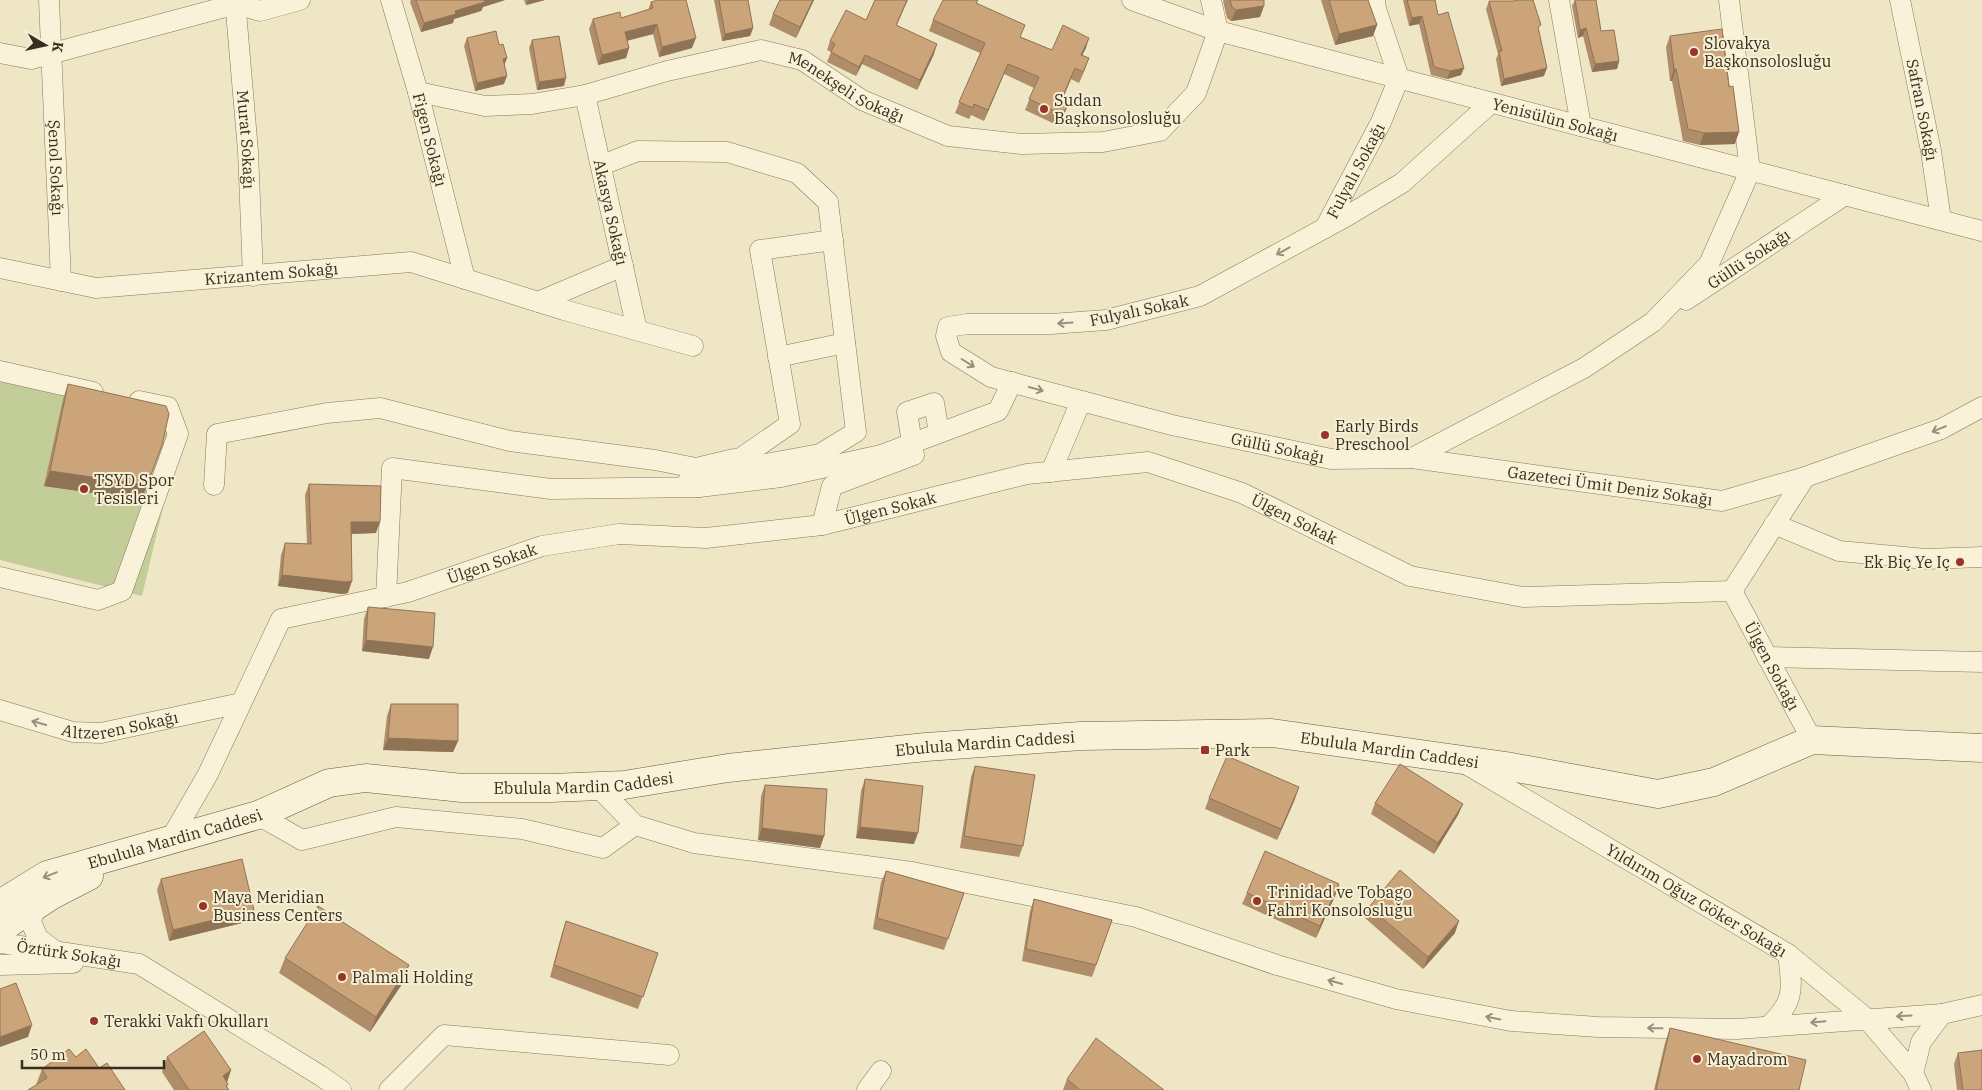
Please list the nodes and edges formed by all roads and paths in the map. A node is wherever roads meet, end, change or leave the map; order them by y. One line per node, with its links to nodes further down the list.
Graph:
1 (49, 0): 13 (street, Şenol Sokağı)
2 (300, 0): 10 (street)
3 (391, 0): 15 (street, Figen Sokağı)
4 (1132, 0): 11 (street, Yenisülün Sokağı)
5 (1210, 0): 11 (street)
6 (1376, 0): 14 (street)
7 (1559, 0): 18 (street)
8 (1729, 0): 20 (street)
9 (1900, 0): 22 (street, Safran Sokağı)
10 (237, 1): 13 (street); 28 (street, Murat Sokağı)
11 (1218, 31): 14 (street, Yenisülün Sokağı); 16 (street, Menekşeli Sokağı)
12 (0, 53): 13 (street)
13 (53, 53): 30 (street, Şenol Sokağı)
14 (1399, 78): 17 (street, Yenisülün Sokağı); 23 (street, Fulyalı Sokağı)
15 (418, 92): 16 (street, Menekşeli Sokağı); 29 (street, Figen Sokağı)
16 (585, 95): 19 (street, Akasya Sokağı)
17 (1491, 103): 18 (street, Yenisülün Sokağı); 23 (street, Fulyalı Sokağı)
18 (1581, 126): 20 (street, Yenisülün Sokağı)
19 (602, 165): 25 (street); 26 (street, Akasya Sokağı)
20 (1750, 170): 21 (street, Yenisülün Sokağı); 32 (street, Güllü Sokağı)
21 (1845, 195): 22 (street, Yenisülün Sokağı); 32 (street, Güllü Sokağı)
22 (1941, 220): 24 (street, Yenisülün Sokağı)
23 (1325, 228): 38 (street, Fulyalı Sokak, one-way to 38)
24 (1982, 231)
25 (833, 240): 34 (street); 36 (street)
26 (623, 266): 31 (street); 33 (street, Akasya Sokağı)
27 (0, 268): 30 (street, Krizantem Sokağı)
28 (253, 276): 29 (street, Krizantem Sokağı); 30 (street, Krizantem Sokağı)
29 (465, 279): 31 (street, Krizantem Sokağı)
30 (61, 281)
31 (538, 302): 33 (street, Krizantem Sokağı)
32 (1653, 322): 45 (street, Güllü Sokağı)
33 (637, 330): 35 (street, Krizantem Sokağı)
34 (845, 344): 36 (street); 48 (street)
35 (693, 346)
36 (778, 357): 44 (street)
37 (0, 371): 55 (street)
38 (991, 377): 39 (street, Güllü Sokağı)
39 (1012, 382): 40 (street, Güllü Sokağı, one-way to 40); 42 (street)
40 (1081, 401): 45 (street, Güllü Sokağı); 47 (street)
41 (1982, 406): 49 (street, Gazeteci Ümit Deniz Sokağı, one-way to 49)
42 (939, 433): 43 (street); 43 (street)
43 (912, 443): 51 (street); 53 (street)
44 (743, 457): 46 (street); 48 (street)
45 (1412, 458): 49 (street, Gazeteci Ümit Deniz Sokağı)
46 (655, 460): 50 (street); 51 (street)
47 (1051, 472): 53 (street, Ülgen Sokak); 56 (street, Ülgen Sokak)
48 (721, 473): 51 (street)
49 (1805, 477): 52 (street)
50 (214, 485)
51 (699, 487): 57 (street)
52 (1774, 524): 54 (street); 56 (street)
53 (822, 525): 57 (street, Ülgen Sokak)
54 (1982, 557)
55 (0, 577)
56 (1732, 591): 58 (street, Ülgen Sokağı)
57 (386, 597): 60 (street, Ülgen Sokak)
58 (1767, 657): 59 (street); 62 (street, Ülgen Sokağı)
59 (1982, 662)
60 (241, 704): 61 (street, Altzeren Sokağı, one-way to 61); 68 (street, Ülgen Sokak)
61 (0, 710)
62 (1812, 740): 63 (street, Ebulula Mardin Caddesi); 64 (street, Ebulula Mardin Caddesi)
63 (1982, 748)
64 (1456, 759): 65 (street, Ebulula Mardin Caddesi); 74 (street, Yıldırım Oğuz Göker Sokağı)
65 (598, 787): 66 (street, Ebulula Mardin Caddesi); 67 (street)
66 (258, 815): 67 (street); 68 (street, Ebulula Mardin Caddesi)
67 (635, 826): 80 (street, one-way to 67)
68 (158, 844): 69 (street, Ebulula Mardin Caddesi, one-way to 69); 70 (street)
69 (0, 904)
70 (35, 906): 71 (street); 73 (street)
71 (0, 929)
72 (0, 943): 73 (street, Öztürk Sokağı)
73 (55, 951): 75 (street, Öztürk Sokağı)
74 (1788, 954): 79 (street, Yıldırım Oğuz Göker Sokağı); 80 (street)
75 (139, 964): 76 (street, Öztürk Sokağı); 84 (street, Öztürk Sokağı)
76 (0, 966)
77 (1982, 1005): 78 (street)
78 (1942, 1014): 79 (street, one-way to 79); 83 (street, Yıldırım Oğuz Göker Sokağı)
79 (1866, 1018): 80 (street, one-way to 80); 83 (street, Yıldırım Oğuz Göker Sokağı)
80 (1769, 1026)
81 (669, 1055): 85 (street)
82 (881, 1072): 86 (street)
83 (1917, 1082)
84 (341, 1090)
85 (389, 1090)
86 (866, 1090)

